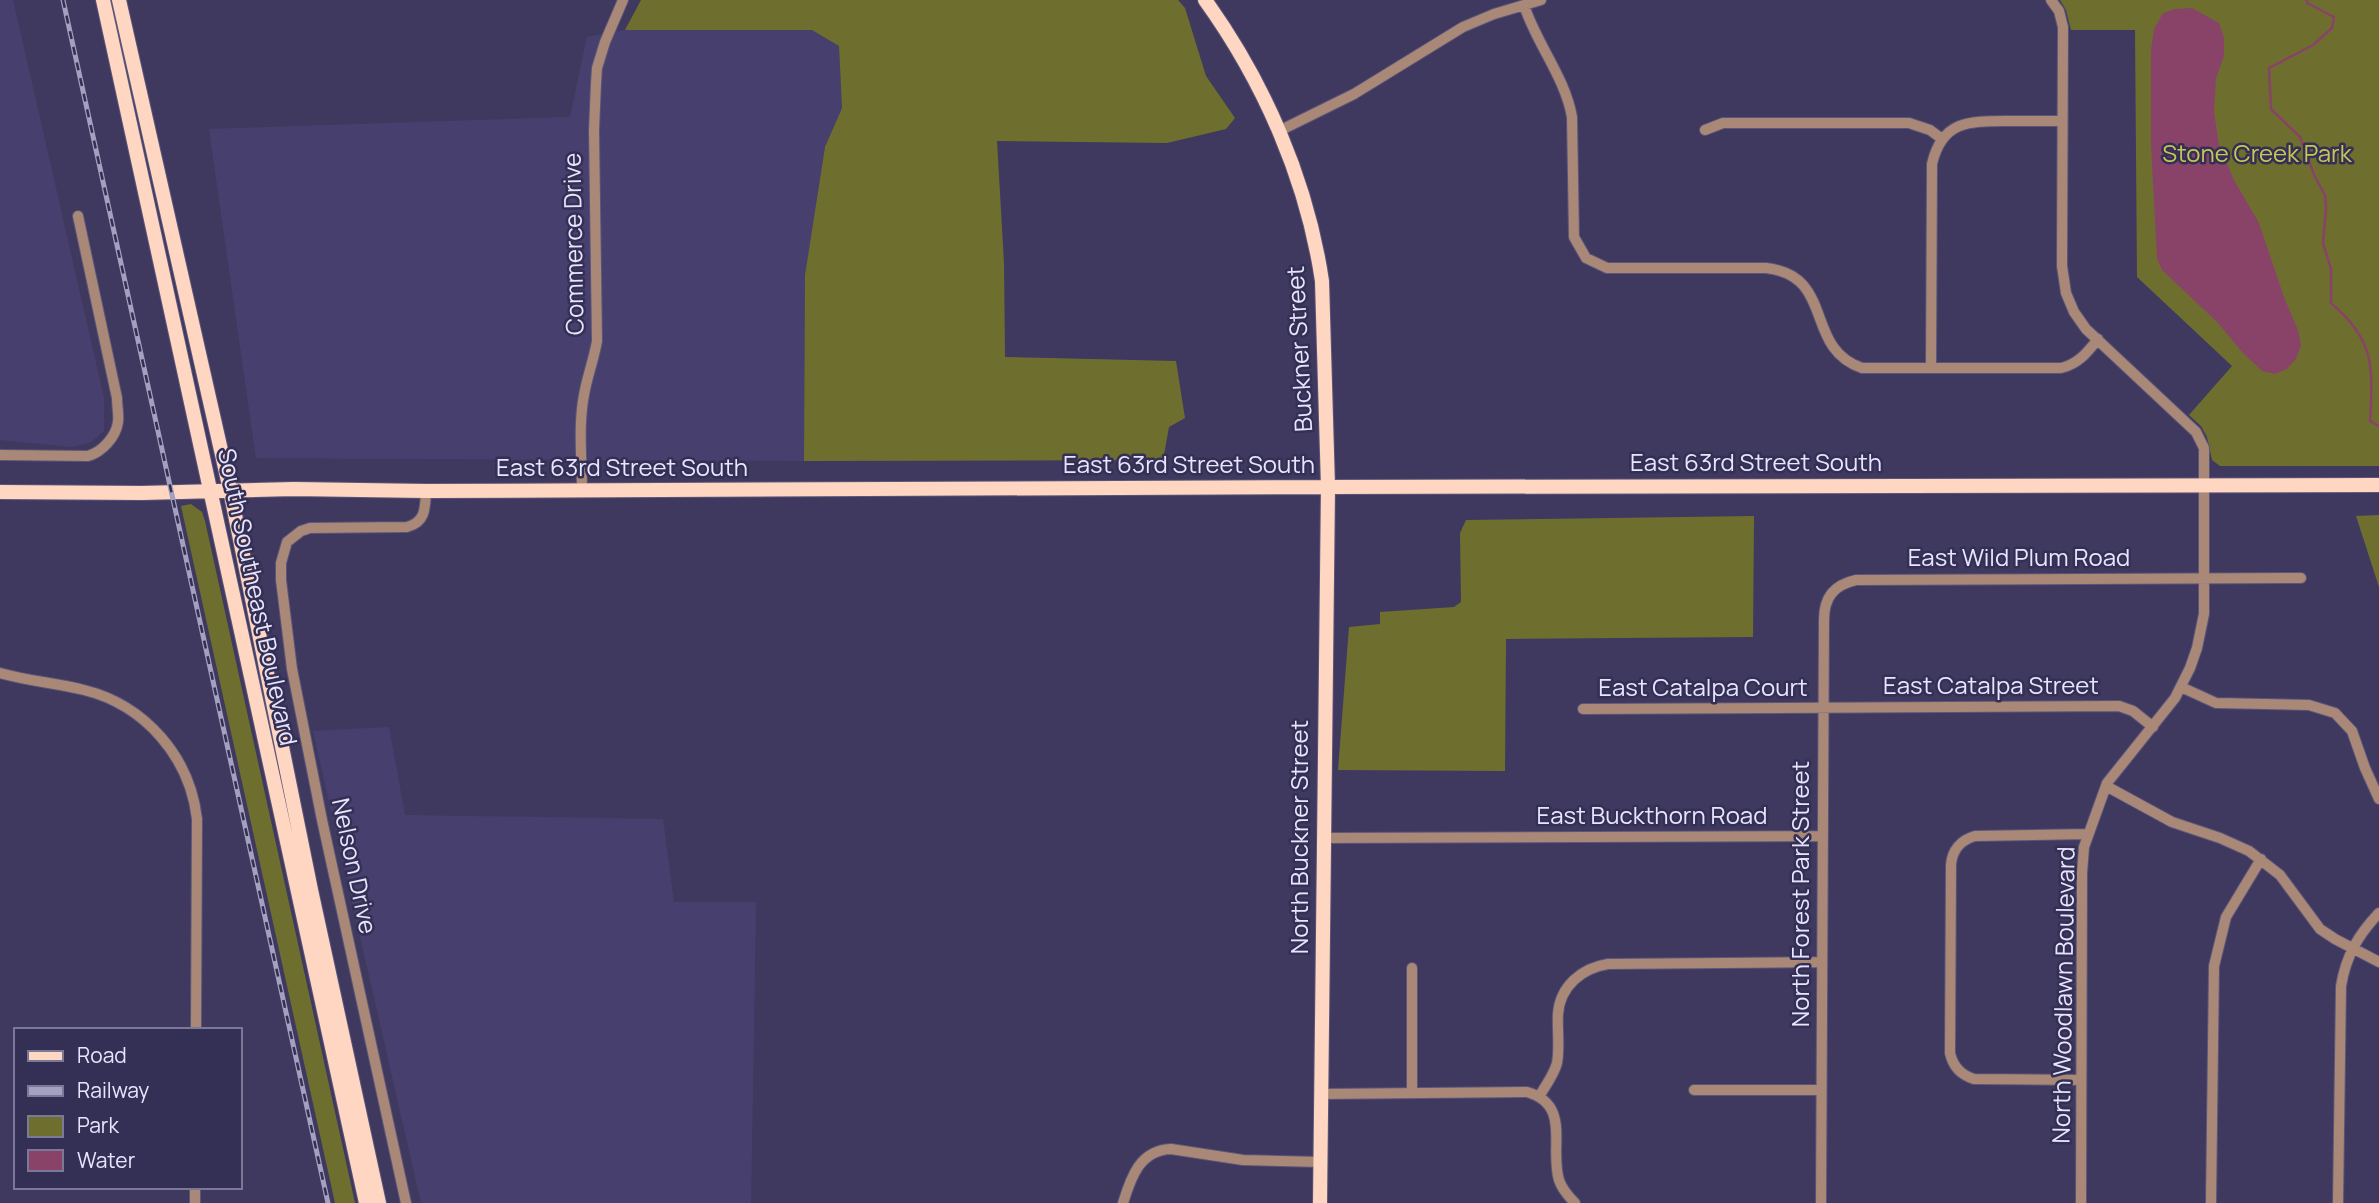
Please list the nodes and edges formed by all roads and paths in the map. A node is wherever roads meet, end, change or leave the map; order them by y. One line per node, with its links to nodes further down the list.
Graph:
1 (103, 0): 21 (main road, South Southeast Boulevard)
2 (119, 0): 20 (main road, South Southeast Boulevard)
3 (623, 0): 23 (street, Commerce Drive)
4 (1205, 0): 10 (main road, Buckner Street)
5 (1541, 0): 7 (street)
6 (2051, 0): 8 (street, North Woodlawn Boulevard)
7 (1524, 5): 10 (street); 14 (street)
8 (2062, 121): 11 (street); 13 (street, North Woodlawn Boulevard)
9 (1705, 130): 11 (street)
10 (1279, 131): 16 (main road, Buckner Street)
11 (1942, 139): 14 (street)
12 (78, 216): 15 (street)
13 (2098, 340): 14 (street); 17 (street, North Woodlawn Boulevard)
14 (1931, 368)
15 (0, 455)
16 (1328, 471): 19 (main road, North Buckner Street)
17 (2205, 485): 18 (main road, East 63rd Street South); 19 (main road, East 63rd Street South); 26 (street, North Woodlawn Boulevard)
18 (2379, 485)
19 (1328, 487): 23 (main road, East 63rd Street South); 37 (main road, North Buckner Street)
20 (230, 490): 21 (main road, East 63rd Street South); 22 (main road, East 63rd Street South); 53 (main road, South Southeast Boulevard)
21 (211, 491): 24 (main road, East 63rd Street South); 52 (main road, South Southeast Boulevard)
22 (426, 491): 23 (main road, East 63rd Street South); 54 (street, Nelson Drive)
23 (582, 491)
24 (0, 492)
25 (2301, 578): 26 (street, East Wild Plum Road)
26 (2204, 579): 27 (street, East Wild Plum Road); 29 (street, North Woodlawn Boulevard)
27 (1835, 589): 30 (street, North Forest Park Street)
28 (0, 673): 44 (street)
29 (2181, 687): 32 (street, North Woodlawn Boulevard); 34 (street)
30 (1823, 708): 31 (street, East Catalpa Court); 32 (street, East Catalpa Street); 36 (street, North Forest Park Street)
31 (1583, 709)
32 (2152, 727): 33 (street, North Woodlawn Boulevard)
33 (2106, 786): 35 (street, North Woodlawn Boulevard); 38 (street)
34 (2379, 799)
35 (2088, 834): 45 (street, North Woodlawn Boulevard); 45 (street)
36 (1822, 836): 37 (street, East Buckthorn Road); 41 (street, North Forest Park Street)
37 (1323, 838): 49 (main road, North Buckner Street)
38 (2261, 859): 40 (street); 60 (street)
39 (2379, 913): 40 (street)
40 (2352, 948): 42 (street); 61 (street)
41 (1822, 962): 47 (street, North Forest Park Street); 50 (street)
42 (2379, 962)
43 (1412, 968): 48 (street)
44 (196, 1028)
45 (2081, 1080): 59 (street, North Woodlawn Boulevard)
46 (1694, 1090): 47 (street)
47 (1821, 1090): 58 (street, North Forest Park Street)
48 (1412, 1093): 49 (street); 50 (street)
49 (1321, 1094): 51 (main road, North Buckner Street)
50 (1539, 1097): 57 (street)
51 (1321, 1162): 55 (street); 56 (main road, North Buckner Street)
52 (366, 1203)
53 (379, 1203)
54 (406, 1203)
55 (1123, 1203)
56 (1320, 1203)
57 (1575, 1203)
58 (1821, 1203)
59 (2081, 1203)
60 (2211, 1203)
61 (2338, 1203)

